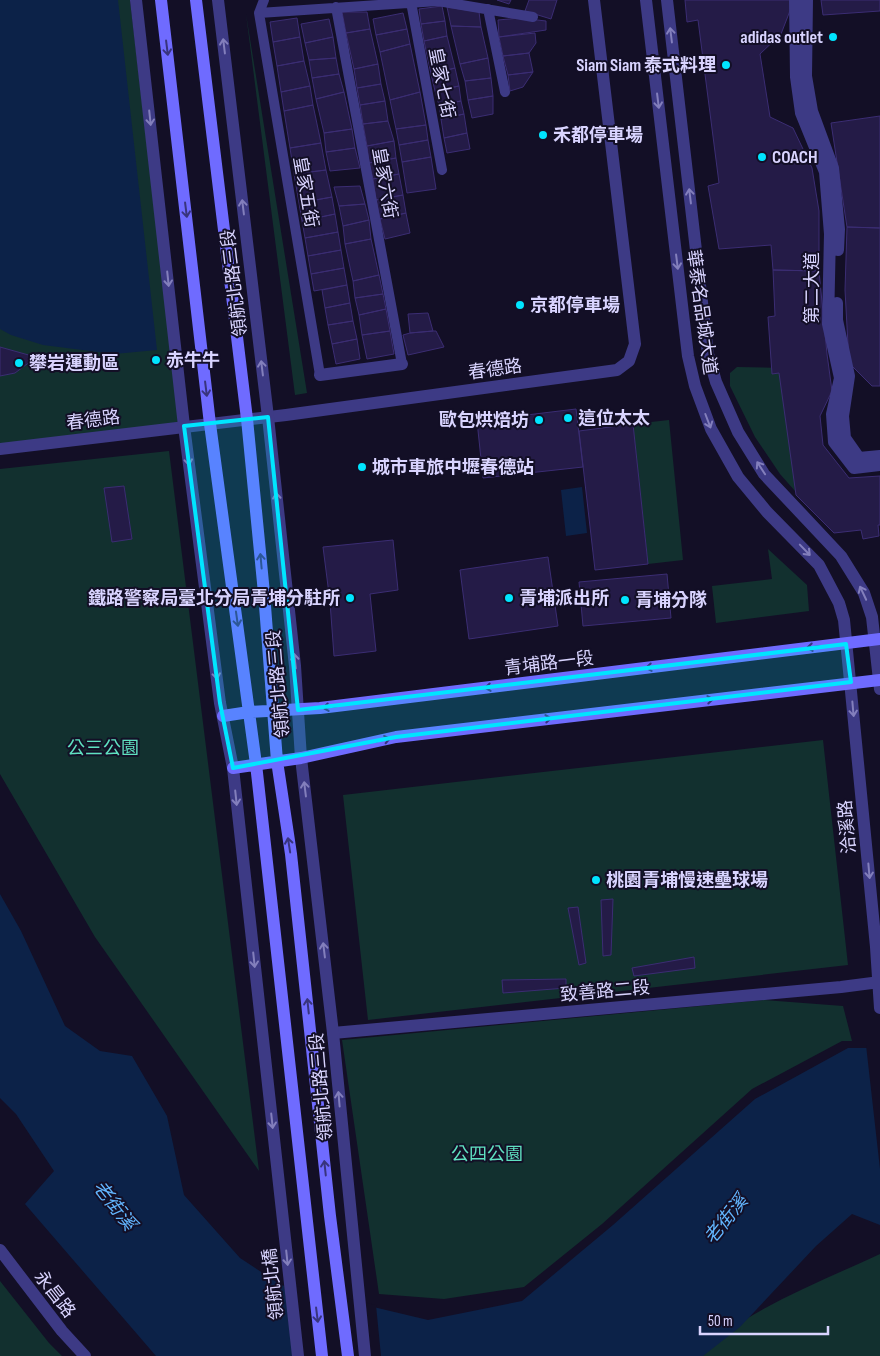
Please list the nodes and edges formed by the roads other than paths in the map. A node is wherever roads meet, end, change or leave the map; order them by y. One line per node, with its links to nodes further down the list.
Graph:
1 (136, 0): 26 (street, one-way to 26)
2 (161, 0): 25 (main road, 領航北路三段, one-way to 25)
3 (196, 0): 24 (main road, 領航北路三段)
4 (218, 0): 23 (street, 領航北路三段, one-way to 4)
5 (264, 0): 16 (lane)
6 (439, 0): 12 (lane); 15 (lane)
7 (594, 0): 23 (street, 春德路)
8 (646, 0): 31 (street, 華泰名品城大道, one-way to 31)
9 (667, 0): 30 (street, 華泰名品城大道, one-way to 9)
10 (795, 0): 18 (street)
11 (807, 0): 18 (street)
12 (411, 2): 13 (lane); 20 (lane, 皇家七街)
13 (349, 3): 14 (lane)
14 (336, 7): 16 (lane); 21 (lane, 皇家六街)
15 (488, 9): 17 (lane); 19 (lane)
16 (259, 13): 22 (lane, 皇家五街)
17 (533, 17)
18 (801, 76): 28 (street, 第二大道); 29 (street, 第二大道)
19 (505, 92)
20 (442, 170)
21 (402, 364): 22 (street)
22 (320, 375)
23 (268, 417): 24 (street, 春德路); 34 (street, 領航北路三段, one-way to 23)
24 (247, 419): 25 (street, 春德路); 36 (main road, 領航北路三段, one-way to 24)
25 (210, 424): 26 (street, 春德路); 35 (main road, 領航北路三段, one-way to 35)
26 (184, 426): 27 (street, 春德路); 37 (street, one-way to 37)
27 (0, 449)
28 (880, 456)
29 (880, 465)
30 (877, 640): 31 (main road, 青埔路一段); 33 (street)
31 (846, 644): 32 (street, 洽溪路); 34 (main road, 青埔路一段, one-way to 34)
32 (851, 682): 33 (main road); 38 (main road, one-way to 32); 42 (street, 洽溪路, one-way to 42)
33 (880, 683)
34 (298, 710): 36 (main road, 青埔路一段); 38 (street, 領航北路三段)
35 (249, 712): 36 (main road, 青埔路一段); 37 (main road, 青埔路一段); 40 (main road, 領航北路三段)
36 (273, 712): 39 (main road, 領航北路三段)
37 (223, 716): 41 (street)
38 (301, 758): 39 (main road); 44 (street, 領航北路三段, one-way to 38)
39 (277, 761): 40 (main road); 49 (main road, 領航北路三段, one-way to 39)
40 (256, 764): 41 (main road); 48 (main road, 領航北路三段, one-way to 48)
41 (233, 768): 47 (street, 領航北橋, one-way to 47)
42 (879, 982): 43 (street, 洽溪路); 44 (street, 致善路二段)
43 (880, 1008)
44 (333, 1033): 50 (street, 領航北路三段, one-way to 44)
45 (0, 1250): 46 (street, 永昌路)
46 (86, 1356)
47 (298, 1356)
48 (322, 1356)
49 (348, 1356)
50 (365, 1356)

